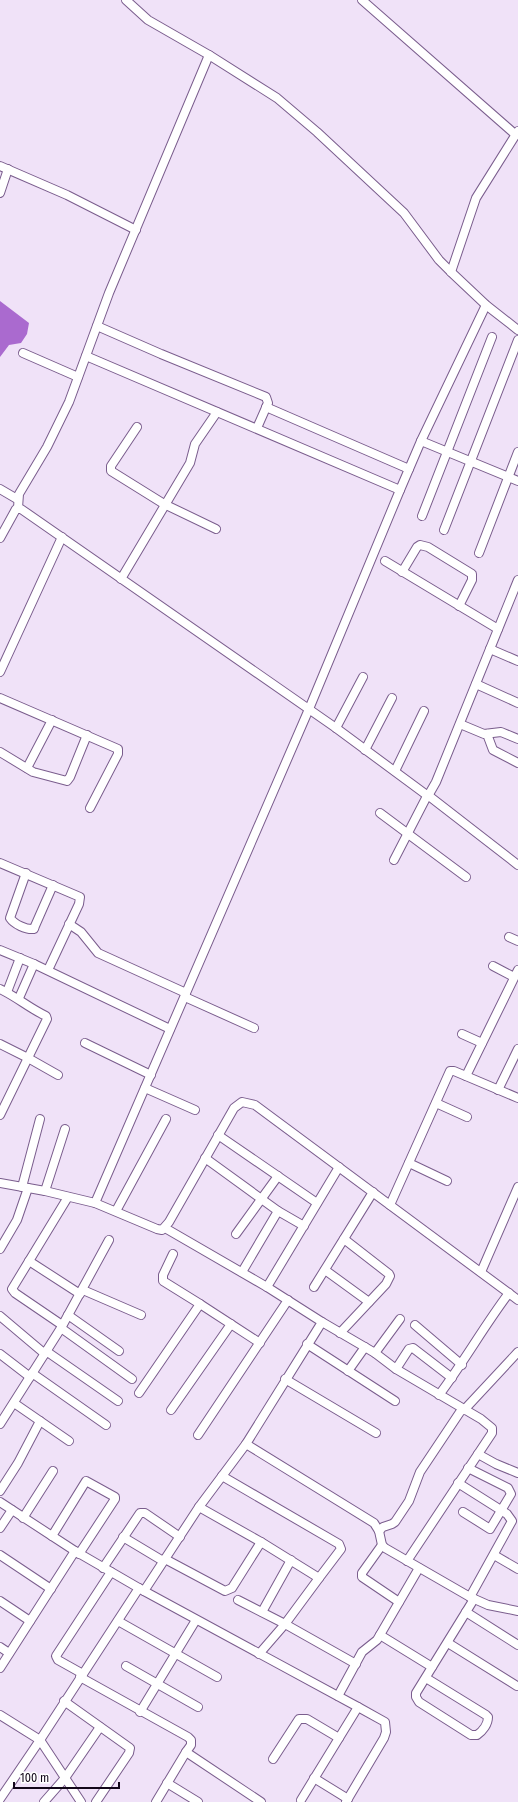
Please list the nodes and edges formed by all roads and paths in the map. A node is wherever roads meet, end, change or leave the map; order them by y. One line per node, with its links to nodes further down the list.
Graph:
1 (126, 0): 3 (street)
2 (363, 0): 4 (street)
3 (209, 55): 8 (street); 9 (street)
4 (517, 133): 9 (street)
5 (0, 166): 6 (street)
6 (8, 170): 7 (street); 8 (street)
7 (0, 193)
8 (136, 230): 11 (street)
9 (450, 272): 10 (street)
10 (486, 305): 12 (street); 22 (street)
11 (97, 326): 16 (street); 18 (street)
12 (518, 330)
13 (492, 337): 24 (street)
14 (518, 340): 25 (street)
15 (23, 353): 17 (street)
16 (86, 356): 17 (street); 19 (street)
17 (78, 377): 31 (street)
18 (266, 407): 21 (street); 26 (street)
19 (217, 412): 21 (street); 32 (street)
20 (137, 427): 32 (street)
21 (257, 428): 30 (street)
22 (421, 441): 24 (street); 26 (street)
23 (518, 452): 27 (street)
24 (448, 453): 25 (street); 34 (street)
25 (471, 462): 27 (street); 36 (street)
26 (409, 469): 30 (street)
27 (508, 476): 28 (street); 39 (street)
28 (518, 481)
29 (0, 489): 31 (street)
30 (400, 490): 54 (street)
31 (17, 499): 33 (street)
32 (164, 504): 35 (street); 42 (street)
33 (18, 508): 37 (street); 38 (street)
34 (422, 516)
35 (216, 530)
36 (444, 530)
37 (62, 537): 42 (street); 48 (street)
38 (0, 538)
39 (479, 553)
40 (385, 561): 41 (street)
41 (402, 572): 44 (street); 44 (street)
42 (121, 578): 54 (street)
43 (518, 580): 45 (street)
44 (459, 606): 45 (street)
45 (498, 630): 46 (street)
46 (490, 649): 47 (street); 50 (street)
47 (518, 661)
48 (0, 672)
49 (363, 678): 58 (street)
50 (476, 684): 53 (street); 57 (street)
51 (0, 698): 56 (street)
52 (392, 698): 62 (street)
53 (518, 703)
54 (309, 709): 58 (street); 87 (street)
55 (424, 711): 66 (street)
56 (52, 720): 60 (street); 65 (street)
57 (460, 724): 59 (street); 67 (street)
58 (336, 728): 62 (street)
59 (487, 734): 61 (street); 64 (street)
60 (87, 735): 65 (street); 68 (street)
61 (518, 739)
62 (365, 750): 66 (street)
63 (0, 752): 65 (street)
64 (518, 763)
65 (27, 768)
66 (395, 771): 67 (street)
67 (428, 796): 70 (street); 73 (street)
68 (90, 808)
69 (380, 814): 70 (street)
70 (408, 834): 71 (street); 75 (street)
71 (394, 860)
72 (0, 862): 74 (street)
73 (518, 865)
74 (26, 873): 76 (street); 76 (street)
75 (466, 877)
76 (53, 885): 77 (street)
77 (69, 924): 84 (street); 87 (street)
78 (509, 937): 79 (street)
79 (518, 941)
80 (0, 950): 81 (street)
81 (20, 958): 82 (street); 86 (street)
82 (34, 964): 84 (street); 88 (street)
83 (493, 966): 85 (street)
84 (48, 970): 90 (street)
85 (516, 974): 93 (street)
86 (2, 992): 88 (street)
87 (185, 995): 89 (street); 90 (street)
88 (19, 998): 96 (street)
89 (254, 1028)
90 (170, 1029): 98 (street)
91 (462, 1034): 93 (street)
92 (85, 1043): 98 (street)
93 (482, 1043): 99 (street)
94 (0, 1044): 96 (street)
95 (518, 1049): 101 (street)
96 (28, 1058): 97 (street); 105 (street)
97 (58, 1075)
98 (151, 1075): 100 (street)
99 (466, 1076): 101 (street); 103 (street)
100 (145, 1088): 104 (street); 123 (street)
101 (498, 1090): 102 (street)
102 (518, 1098)
103 (436, 1102): 106 (street); 112 (street)
104 (195, 1110)
105 (0, 1115)
106 (467, 1117)
107 (40, 1119): 118 (street)
108 (166, 1119): 126 (street)
109 (65, 1129): 119 (street)
110 (218, 1135): 111 (street); 113 (street); 114 (street)
111 (205, 1158): 122 (street); 129 (street)
112 (409, 1163): 115 (street); 125 (street)
113 (339, 1167): 120 (street); 124 (street)
114 (278, 1176): 122 (street); 124 (street)
115 (448, 1181)
116 (0, 1183): 118 (street)
117 (518, 1187): 138 (street)
118 (25, 1188): 119 (street); 133 (street)
119 (45, 1191): 121 (street)
120 (373, 1192): 125 (street); 131 (street)
121 (68, 1197): 123 (street); 135 (street)
122 (261, 1199): 127 (street); 130 (street)
123 (95, 1203): 126 (street)
124 (317, 1203): 128 (street)
125 (390, 1205): 138 (street)
126 (116, 1211): 129 (street)
127 (278, 1211): 128 (street); 137 (street)
128 (304, 1226): 139 (street)
129 (165, 1228): 137 (street)
130 (236, 1234)
131 (344, 1239): 136 (street); 144 (street)
132 (109, 1240): 141 (street)
133 (0, 1249)
134 (173, 1254): 145 (street)
135 (29, 1261): 141 (street); 153 (street)
136 (325, 1270): 140 (street); 144 (street)
137 (242, 1272): 139 (street)
138 (481, 1272): 142 (street)
139 (267, 1287): 143 (street)
140 (314, 1287)
141 (81, 1292): 146 (street); 147 (street)
142 (515, 1296): 163 (street)
143 (288, 1300): 150 (street); 155 (street)
144 (369, 1302): 154 (street)
145 (200, 1304): 151 (street); 170 (street)
146 (68, 1315): 153 (street); 158 (street)
147 (141, 1315)
148 (0, 1316): 160 (street)
149 (400, 1319): 161 (street)
150 (322, 1322): 154 (street); 156 (street)
151 (231, 1324): 155 (street); 176 (street)
152 (415, 1325): 163 (street)
153 (62, 1327): 160 (street); 168 (street)
154 (340, 1333): 157 (street)
155 (260, 1343): 181 (street)
156 (307, 1344): 165 (street); 169 (street)
157 (365, 1347): 161 (street); 165 (street)
158 (119, 1351)
159 (518, 1352): 175 (street)
160 (45, 1353): 166 (street); 172 (street)
161 (375, 1353): 164 (street)
162 (0, 1354): 166 (street)
163 (462, 1365): 167 (street)
164 (396, 1369): 167 (street); 171 (street)
165 (348, 1371): 173 (street)
166 (31, 1375): 174 (street); 179 (street)
167 (452, 1378): 171 (street)
168 (132, 1379)
169 (285, 1379): 180 (street); 183 (street)
170 (139, 1393)
171 (439, 1395): 175 (street)
172 (118, 1401)
173 (395, 1401)
174 (14, 1403): 177 (street); 178 (street)
175 (463, 1409): 184 (street); 198 (street)
176 (171, 1410)
177 (1, 1419)
178 (40, 1421): 182 (street); 190 (street)
179 (106, 1425)
180 (376, 1433)
181 (198, 1435)
182 (69, 1441)
183 (246, 1444): 188 (street); 198 (street)
184 (478, 1454): 185 (street); 187 (street)
185 (468, 1468): 189 (street); 194 (street)
186 (52, 1471): 196 (street)
187 (518, 1473)
188 (222, 1476): 192 (street); 213 (street)
189 (458, 1483): 194 (street); 209 (street)
190 (0, 1491)
191 (0, 1502): 193 (street)
192 (199, 1507): 201 (street); 202 (street)
193 (12, 1510): 196 (street); 197 (street)
194 (502, 1511): 195 (street); 206 (street)
195 (463, 1512)
196 (23, 1518): 199 (street)
197 (0, 1528)
198 (380, 1531): 203 (street)
199 (52, 1536): 204 (street); 204 (street)
200 (123, 1537): 201 (street); 207 (street); 212 (street)
201 (180, 1537): 207 (street)
202 (262, 1542): 207 (street); 208 (street)
203 (382, 1544): 209 (street); 219 (street)
204 (77, 1553): 212 (street); 214 (street)
205 (0, 1555): 214 (street)
206 (494, 1555): 210 (street); 216 (street)
207 (164, 1560): 215 (street)
208 (291, 1560): 213 (street); 221 (street)
209 (407, 1561): 211 (street)
210 (517, 1566)
211 (419, 1568): 216 (street); 219 (street)
212 (107, 1570): 215 (street); 238 (street)
213 (319, 1578): 226 (street)
214 (51, 1589): 224 (street)
215 (142, 1590): 223 (street); 225 (street)
216 (472, 1598): 220 (street); 222 (street)
217 (238, 1600): 221 (street)
218 (0, 1601): 224 (street)
219 (399, 1602): 227 (street)
220 (517, 1609)
221 (262, 1612): 226 (street)
222 (466, 1612): 228 (street); 229 (street)
223 (196, 1620): 232 (street); 233 (street)
224 (30, 1621): 231 (street)
225 (118, 1621): 232 (street); 238 (street)
226 (285, 1624): 233 (street); 234 (street)
227 (380, 1635): 234 (street); 236 (street)
228 (448, 1643): 236 (street); 242 (street)
229 (518, 1645)
230 (0, 1647): 231 (street)
231 (9, 1653): 237 (street)
232 (176, 1654): 239 (street); 241 (street)
233 (259, 1654): 243 (street)
234 (356, 1664): 243 (street)
235 (126, 1666): 241 (street)
236 (432, 1667): 240 (street)
237 (0, 1668)
238 (81, 1676): 244 (street); 247 (street)
239 (218, 1677)
240 (426, 1678): 240 (street)
241 (157, 1684): 245 (street); 247 (street)
242 (517, 1686)
243 (338, 1696): 246 (street)
244 (64, 1701): 249 (street); 251 (street)
245 (198, 1706)
246 (358, 1707): 250 (street); 259 (street)
247 (140, 1712): 252 (street)
248 (0, 1715): 251 (street)
249 (100, 1727): 254 (street); 262 (street)
250 (339, 1738): 253 (street); 255 (street)
251 (40, 1740): 254 (street); 257 (street)
252 (186, 1752): 256 (street); 265 (street)
253 (273, 1758)
254 (65, 1778): 260 (street); 261 (street)
255 (314, 1778): 258 (street); 259 (street)
256 (167, 1783): 263 (street); 264 (street)
257 (0, 1799)
258 (301, 1800)
259 (347, 1800)
260 (44, 1802)
261 (82, 1802)
262 (96, 1802)
263 (156, 1802)
264 (198, 1802)
265 (261, 1802)

